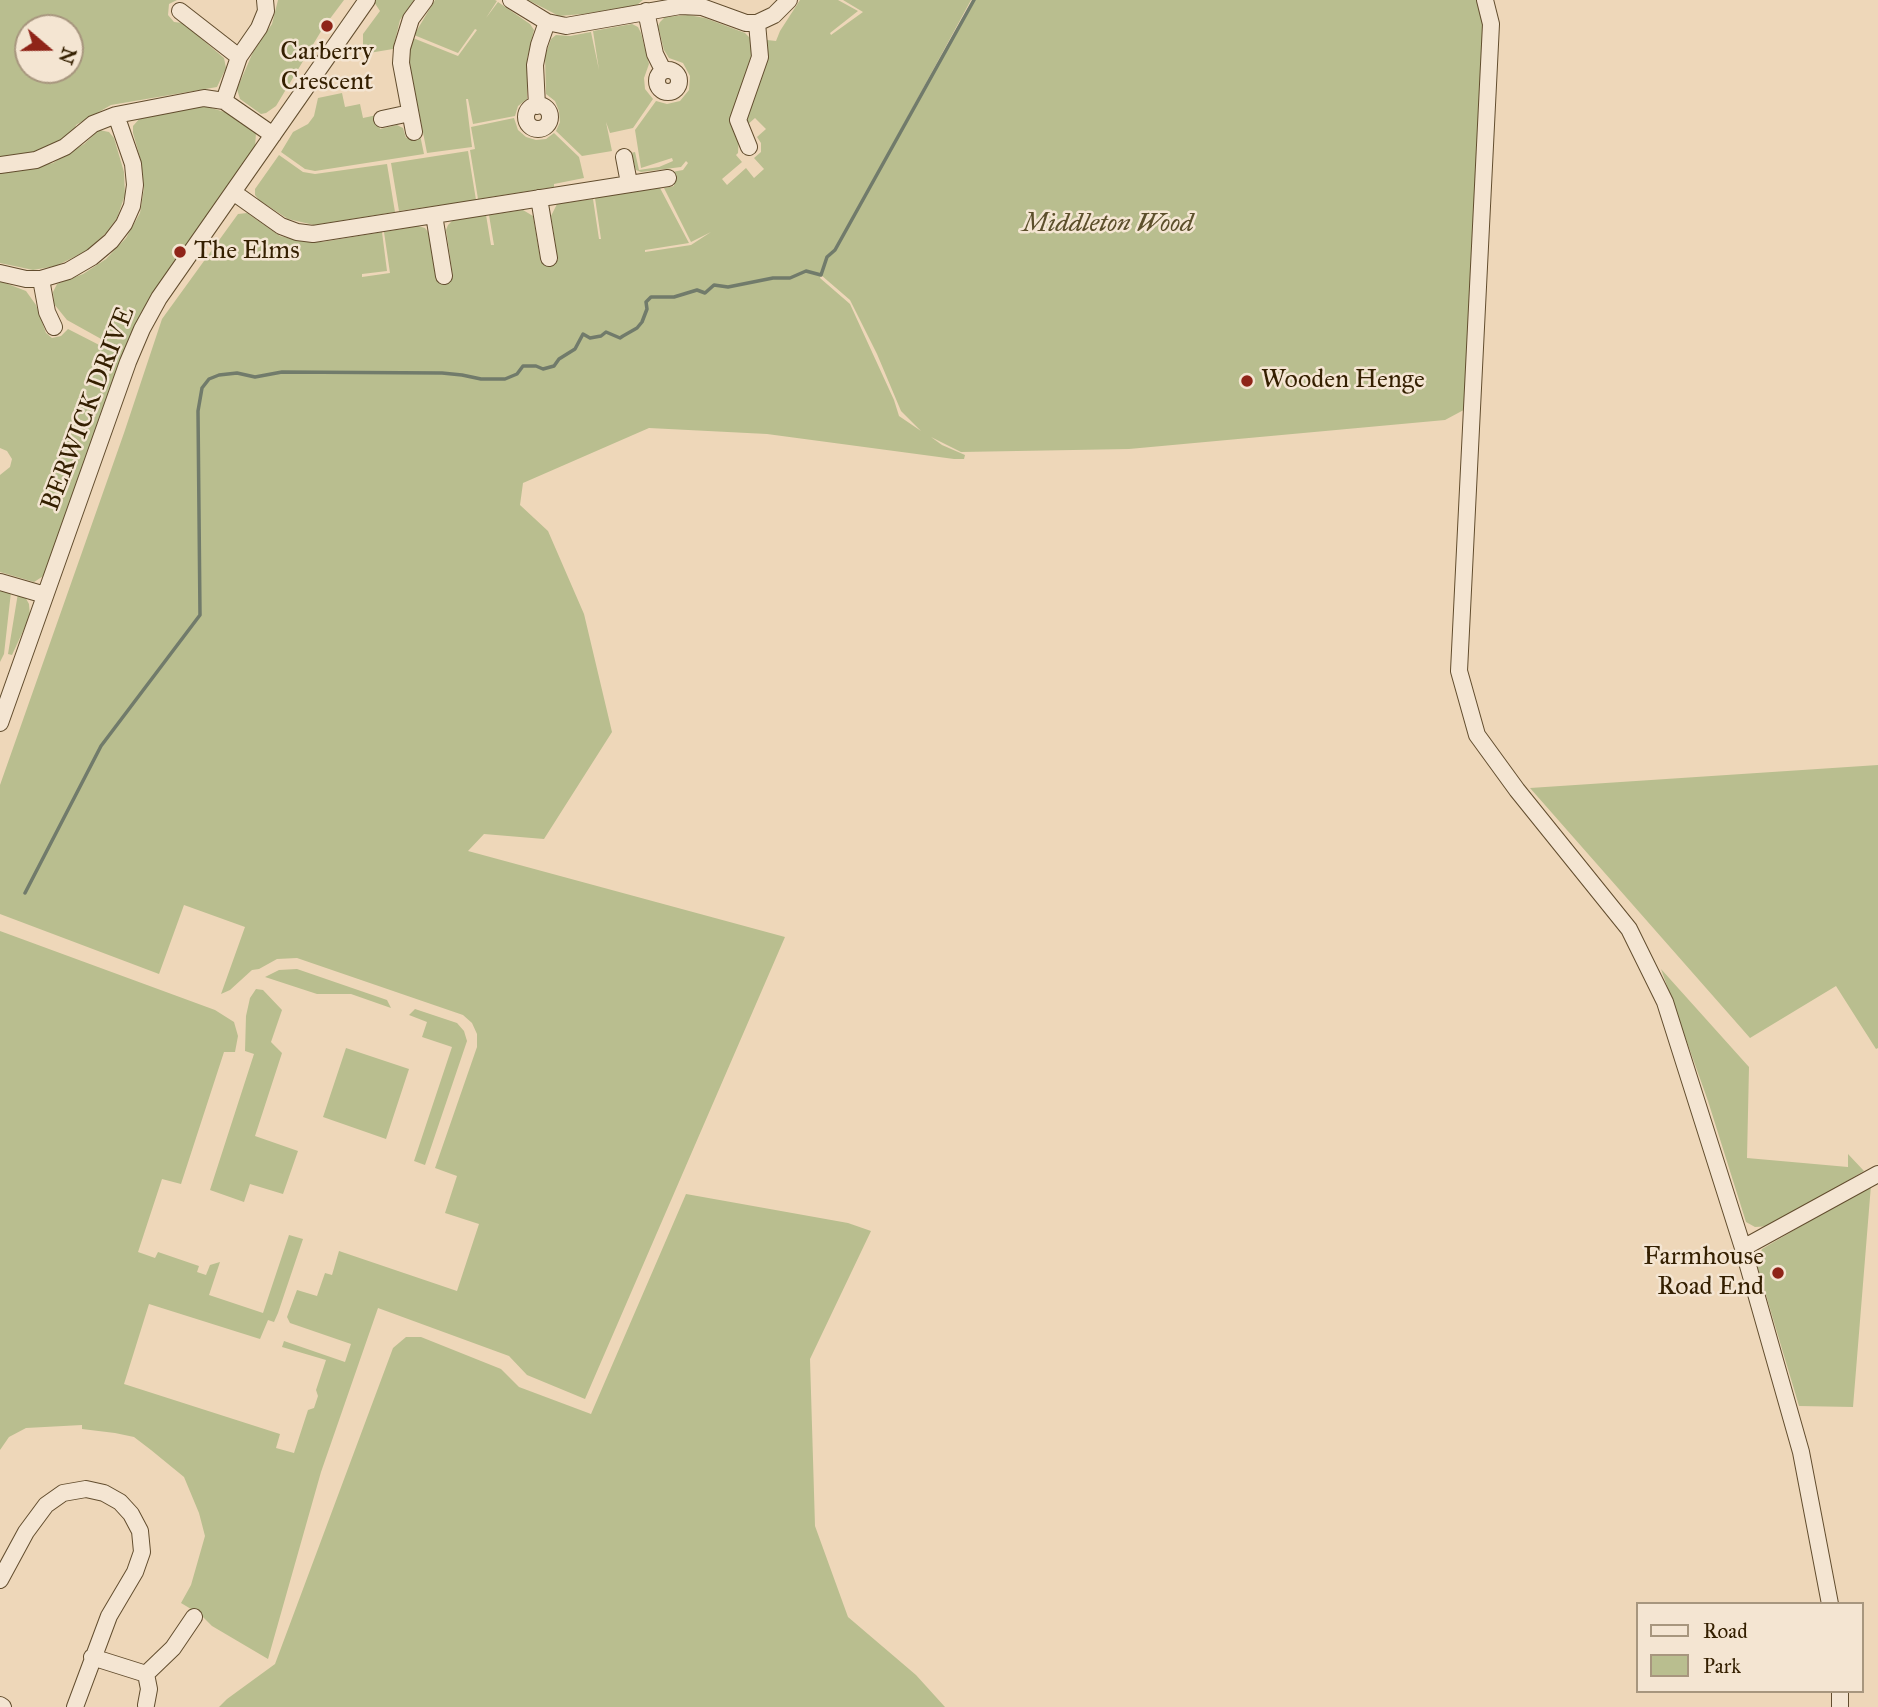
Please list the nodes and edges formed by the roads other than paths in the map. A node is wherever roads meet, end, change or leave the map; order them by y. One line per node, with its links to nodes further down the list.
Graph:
1 (265, 0): 11 (street)
2 (367, 0): 19 (street, BERWICK DRIVE)
3 (425, 0): 15 (street)
4 (511, 0): 9 (street)
5 (789, 0): 10 (street)
6 (1485, 0): 37 (street)
7 (180, 11): 11 (street)
8 (646, 11): 9 (street); 10 (street); 12 (street)
9 (547, 22): 14 (street)
10 (757, 23): 20 (street)
11 (239, 57): 13 (street)
12 (663, 70)
13 (223, 101): 16 (street); 19 (street)
14 (537, 106)
15 (410, 113): 17 (street); 18 (street)
16 (116, 114): 22 (street); 31 (street)
17 (382, 119)
18 (414, 132)
19 (273, 135): 25 (street, BERWICK DRIVE)
20 (749, 147)
21 (624, 158): 24 (street)
22 (0, 165)
23 (668, 178): 24 (street)
24 (629, 183): 26 (street)
25 (233, 192): 27 (street); 34 (street, BERWICK DRIVE)
26 (539, 198): 27 (street); 28 (street)
27 (434, 215): 30 (street)
28 (549, 258)
29 (0, 272): 31 (street)
30 (444, 276)
31 (41, 279): 32 (street)
32 (54, 327)
33 (0, 582): 34 (street)
34 (45, 595): 35 (street, BERWICK DRIVE)
35 (0, 723)
36 (1878, 1174): 37 (street)
37 (1743, 1248): 39 (street)
38 (0, 1580): 41 (street)
39 (1830, 1602)
40 (194, 1617): 42 (street)
41 (92, 1657): 42 (street); 44 (street)
42 (146, 1674): 43 (street)
43 (146, 1705)
44 (75, 1707)

